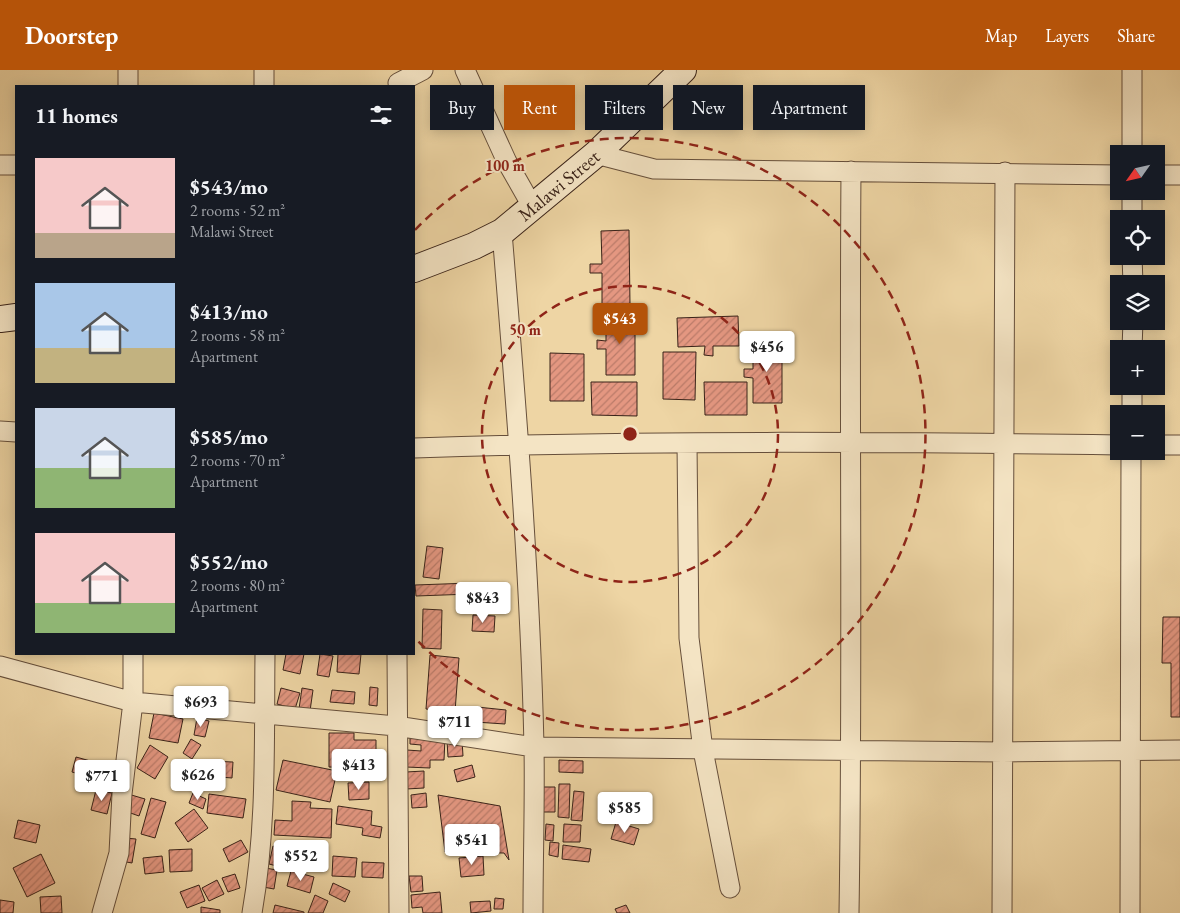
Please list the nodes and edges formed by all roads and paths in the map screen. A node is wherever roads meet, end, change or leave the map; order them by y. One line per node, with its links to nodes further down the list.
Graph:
1 (128, 70): 8 (street)
2 (264, 70): 9 (street)
3 (423, 70): 7 (street)
4 (465, 70): 19 (street)
5 (683, 70): 11 (street, Malawi Street)
6 (1132, 70): 10 (street)
7 (398, 80)
8 (128, 85)
9 (264, 85)
10 (1132, 145)
11 (596, 154): 14 (street); 19 (street, Malawi Street)
12 (0, 164): 13 (street)
13 (15, 165)
14 (851, 171): 15 (street); 26 (street)
15 (1006, 172): 16 (street); 29 (street)
16 (1110, 175)
17 (1165, 175): 18 (street)
18 (1180, 175)
19 (532, 206): 20 (street, Malawi Street)
20 (502, 232): 21 (street, Malawi Street); 28 (street)
21 (415, 269)
22 (15, 318): 23 (street)
23 (0, 319)
24 (0, 432): 25 (street)
25 (15, 432)
26 (849, 442): 27 (street); 29 (street); 44 (street)
27 (687, 443): 28 (street); 43 (street)
28 (519, 444): 33 (street); 42 (street)
29 (1006, 444): 30 (street); 47 (street)
30 (1110, 445)
31 (1165, 445): 32 (street)
32 (1180, 445)
33 (415, 448)
34 (1131, 460): 45 (street)
35 (133, 655): 39 (street)
36 (265, 655): 40 (street)
37 (396, 655): 41 (street)
38 (0, 666): 39 (street)
39 (132, 702): 40 (street); 49 (street)
40 (265, 713): 41 (street); 50 (street)
41 (396, 726): 42 (street); 51 (street)
42 (534, 747): 43 (street); 52 (street)
43 (703, 750): 44 (street); 48 (street)
44 (852, 750): 47 (street); 53 (street)
45 (1131, 750): 46 (street); 47 (street); 55 (street)
46 (1180, 750)
47 (1002, 752): 54 (street)
48 (730, 888)
49 (102, 913)
50 (252, 913)
51 (399, 913)
52 (533, 913)
53 (849, 913)
54 (1002, 913)
55 (1130, 913)

